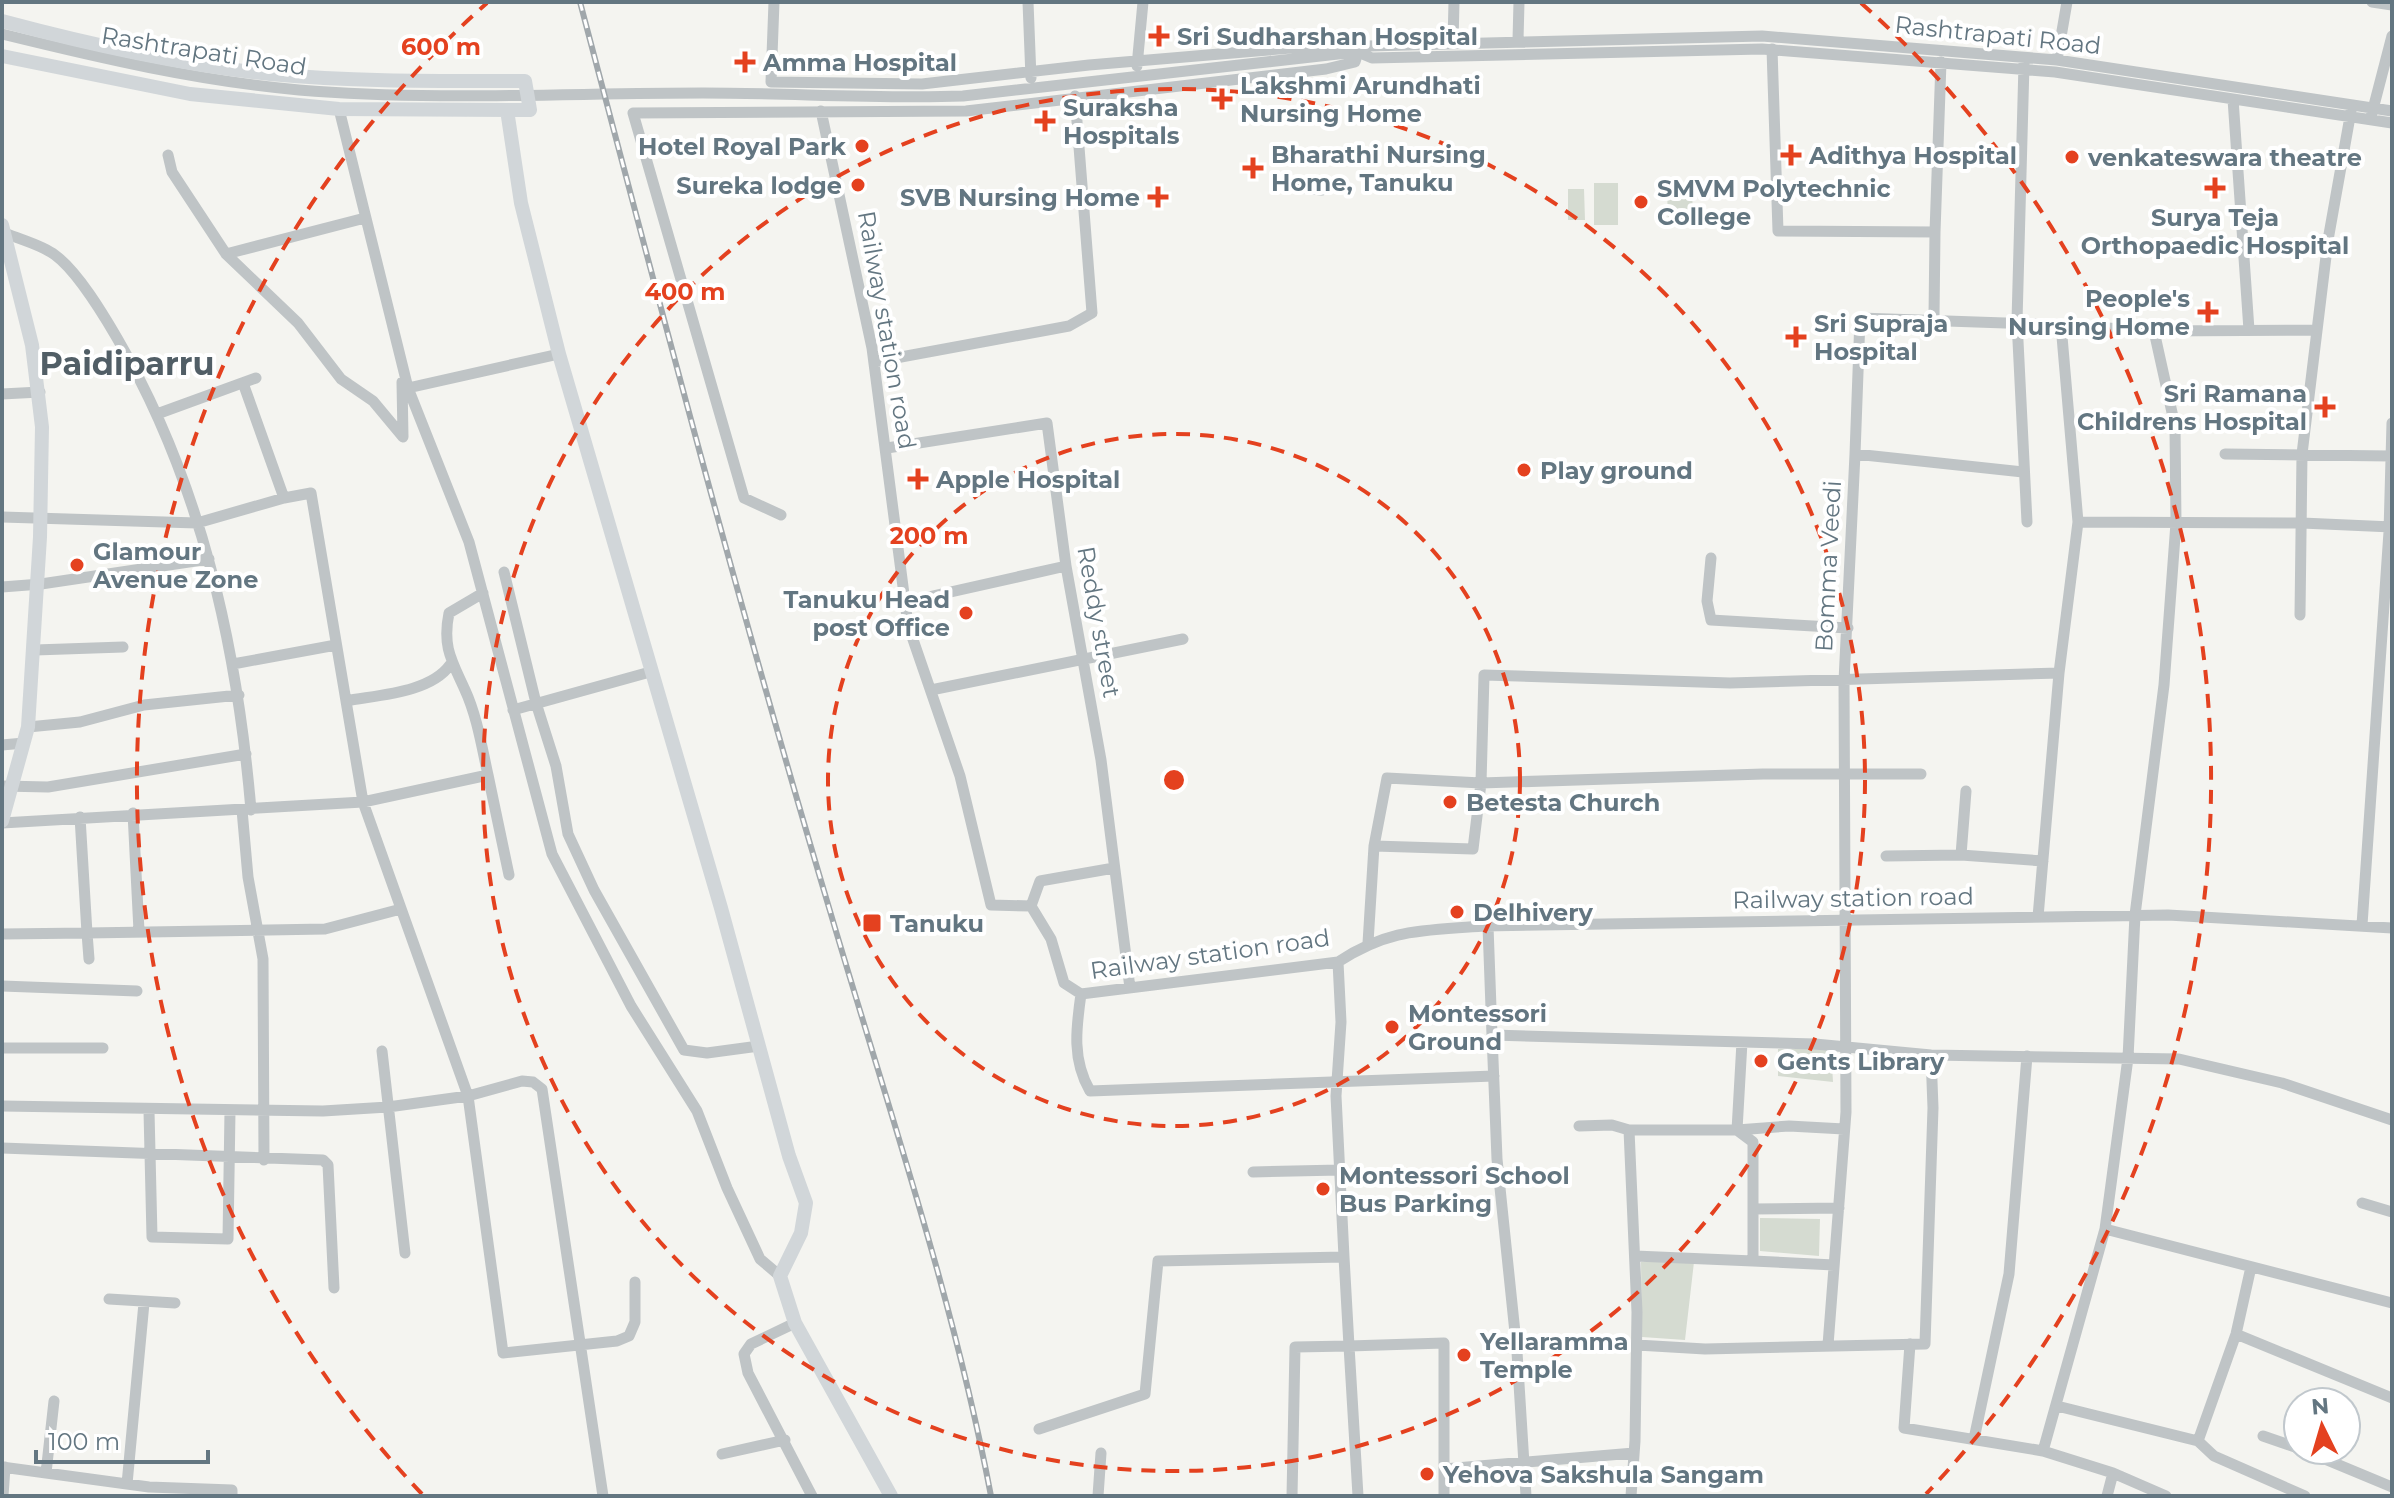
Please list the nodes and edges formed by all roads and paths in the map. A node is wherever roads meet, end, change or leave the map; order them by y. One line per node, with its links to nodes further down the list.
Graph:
1 (774, 2): 21 (street)
2 (1028, 2): 21 (street)
3 (1143, 2): 18 (street)
4 (1454, 2): 13 (street)
5 (1519, 2): 12 (street)
6 (2067, 2): 17 (street)
7 (2372, 2): 8 (street)
8 (2392, 5)
9 (2, 21): 23 (main road)
10 (2, 34): 24 (street, Rashtrapati Road)
11 (2392, 36): 33 (street)
12 (1518, 40): 13 (street, Rashtrapati Road); 20 (street, Rashtrapati Road)
13 (1453, 43): 15 (street, Rashtrapati Road)
14 (1772, 49): 15 (street, Rashtrapati Road); 19 (street, Rashtrapati Road); 40 (street)
15 (1358, 52): 18 (street); 22 (street, Rashtrapati Road); 25 (street)
16 (2, 56): 27 (main road)
17 (2057, 60): 20 (street, Rashtrapati Road); 31 (street, Rashtrapati Road)
18 (1138, 61): 21 (street); 22 (street)
19 (1941, 62): 20 (street, Rashtrapati Road); 40 (street)
20 (2024, 63): 26 (street, Rashtrapati Road); 44 (street)
21 (1028, 72): 24 (street)
22 (1136, 75): 24 (street, Rashtrapati Road)
23 (389, 82): 28 (main road); 29 (street)
24 (1034, 86)
25 (1075, 96): 30 (street); 50 (street)
26 (2233, 99): 31 (street, Rashtrapati Road); 46 (street)
27 (339, 109): 29 (main road); 38 (street)
28 (507, 110): 29 (main road); 49 (main road)
29 (393, 111)
30 (821, 111): 50 (street, Railway station road); 66 (street)
31 (2351, 111): 33 (street, Rashtrapati Road); 47 (street)
32 (2392, 111): 33 (street, Rashtrapati Road)
33 (2372, 114): 34 (street, Rashtrapati Road)
34 (2392, 123)
35 (168, 155): 41 (street)
36 (1280, 186): 37 (street)
37 (1322, 190)
38 (365, 218): 41 (street); 51 (street)
39 (4, 229): 42 (main road); 57 (street)
40 (1935, 232): 43 (street)
41 (226, 254): 51 (street)
42 (8, 271): 55 (main road)
43 (1934, 317): 44 (street); 60 (street, Bomma Veedi)
44 (2017, 321): 45 (street); 64 (street)
45 (2061, 325): 48 (street); 70 (street)
46 (2249, 330): 47 (street); 48 (street)
47 (2317, 330): 62 (street)
48 (2154, 331): 72 (street)
49 (559, 354): 54 (street); 92 (main road)
50 (874, 362): 59 (street, Railway station road)
51 (401, 364): 54 (street)
52 (256, 378): 53 (street)
53 (243, 383): 57 (street); 65 (street)
54 (408, 388): 81 (street)
55 (40, 392): 56 (street); 68 (main road)
56 (2, 394)
57 (157, 414): 71 (street)
58 (2392, 423): 63 (street)
59 (887, 448): 77 (street, Reddy street); 82 (street, Railway station road)
60 (1855, 454): 64 (street); 84 (street, Bomma Veedi)
61 (2225, 454): 62 (street)
62 (2302, 454): 63 (street); 73 (street)
63 (2391, 456): 74 (street)
64 (2023, 472): 69 (street)
65 (284, 498): 71 (street); 86 (street)
66 (781, 515)
67 (2, 517): 68 (street)
68 (41, 519): 71 (street); 79 (main road)
69 (2027, 522)
70 (2078, 522): 72 (street); 93 (street)
71 (197, 523): 76 (street)
72 (2176, 523): 73 (street); 123 (street)
73 (2302, 523): 74 (street); 83 (street)
74 (2391, 527): 126 (street)
75 (1711, 558): 84 (street)
76 (209, 559): 79 (street); 90 (street)
77 (1066, 566): 82 (street); 89 (street, Reddy street)
78 (504, 572): 98 (street)
79 (38, 584): 80 (street); 88 (main road)
80 (2, 587)
81 (483, 593): 91 (street); 99 (street)
82 (906, 602): 95 (street, Railway station road)
83 (2300, 615)
84 (1848, 628): 94 (street, Bomma Veedi)
85 (1183, 639): 89 (street)
86 (336, 645): 90 (street); 97 (street)
87 (123, 647): 88 (street)
88 (35, 650): 100 (main road)
89 (1083, 659): 95 (street); 119 (street, Reddy street)
90 (233, 664): 96 (street)
91 (450, 665): 97 (street); 105 (street)
92 (650, 672): 98 (street); 142 (main road)
93 (2059, 673): 94 (street); 118 (street)
94 (1844, 681): 106 (street, Bomma Veedi); 107 (street)
95 (931, 690): 121 (street, Railway station road)
96 (239, 695): 100 (street); 103 (street)
97 (346, 701): 110 (street)
98 (536, 703): 99 (street); 142 (street)
99 (513, 710): 180 (street)
100 (28, 727): 101 (main road)
101 (24, 743): 102 (street); 108 (main road)
102 (2, 745)
103 (246, 754): 108 (street); 111 (street)
104 (1921, 774): 106 (street)
105 (488, 775): 110 (street); 120 (street)
106 (1843, 775): 107 (street); 125 (street)
107 (1481, 783): 115 (street); 115 (street)
108 (7, 787): 114 (main road)
109 (1966, 791): 116 (street)
110 (363, 802): 111 (street); 122 (street)
111 (247, 810): 112 (street); 129 (street)
112 (133, 813): 113 (street); 130 (street)
113 (80, 817): 114 (street); 131 (street)
114 (2, 822)
115 (1374, 846): 133 (street)
116 (1961, 855): 117 (street); 118 (street)
117 (1886, 856)
118 (2043, 861): 124 (street)
119 (1114, 868): 121 (street); 137 (street, Reddy street)
120 (509, 875)
121 (1031, 906): 139 (street, Railway station road)
122 (401, 909): 129 (street); 152 (street)
123 (2135, 915): 124 (street, Railway station road); 126 (street, Railway station road); 149 (street)
124 (2038, 917): 125 (street, Railway station road)
125 (1843, 921): 127 (street, Railway station road); 143 (street)
126 (2362, 925): 128 (street, Railway station road)
127 (1488, 926): 133 (street, Railway station road); 140 (street)
128 (2392, 928)
129 (257, 929): 130 (street); 157 (street)
130 (139, 931): 131 (street)
131 (87, 933): 132 (street); 134 (street)
132 (2, 934)
133 (1368, 943): 135 (street, Railway station road)
134 (89, 959)
135 (1338, 962): 137 (street, Railway station road); 151 (street)
136 (2, 986): 138 (street)
137 (1130, 988): 139 (street, Railway station road)
138 (137, 991)
139 (1081, 994): 151 (street)
140 (1492, 1035): 141 (street); 150 (street)
141 (1742, 1042): 143 (street); 162 (street)
142 (759, 1046): 180 (main road)
143 (1845, 1047): 147 (street); 160 (street)
144 (2, 1048): 145 (street)
145 (103, 1048)
146 (382, 1051): 154 (street)
147 (1931, 1055): 148 (street); 190 (street)
148 (2027, 1056): 149 (street); 199 (street)
149 (2128, 1058): 158 (street); 173 (street)
150 (1494, 1076): 151 (street); 207 (street)
151 (1337, 1084): 167 (street)
152 (468, 1096): 154 (street); 189 (street); 189 (street)
153 (2, 1106): 155 (street)
154 (388, 1107): 157 (street); 174 (street)
155 (149, 1111): 156 (street); 164 (street)
156 (230, 1111): 157 (street); 165 (street)
157 (263, 1111): 166 (street)
158 (2392, 1120)
159 (1579, 1126): 161 (street)
160 (1844, 1129): 162 (street); 170 (street)
161 (1629, 1130): 162 (street); 175 (street)
162 (1737, 1130): 171 (street)
163 (2, 1148): 164 (street)
164 (151, 1155): 165 (street); 165 (street)
165 (229, 1159): 166 (street)
166 (264, 1160): 182 (street)
167 (1340, 1170): 168 (street); 176 (street)
168 (1253, 1172)
169 (2362, 1203): 172 (street)
170 (1839, 1208): 171 (street); 178 (street)
171 (1753, 1209): 177 (street)
172 (2392, 1212)
173 (2105, 1229): 179 (street); 196 (street)
174 (405, 1253)
175 (1635, 1256): 177 (street); 191 (street)
176 (1344, 1257): 193 (street); 197 (street)
177 (1753, 1261): 178 (street)
178 (1834, 1265): 192 (street)
179 (2251, 1267): 186 (street); 188 (street)
180 (780, 1276): 187 (main road)
181 (635, 1282): 189 (street)
182 (334, 1288)
183 (109, 1299): 184 (street)
184 (144, 1303): 185 (street); 213 (street)
185 (175, 1303)
186 (2392, 1303)
187 (795, 1323): 200 (street); 219 (main road)
188 (2236, 1334): 194 (street); 201 (street)
189 (581, 1344): 217 (street)
190 (1910, 1344): 192 (street); 199 (street)
191 (1637, 1345): 192 (street); 205 (street)
192 (1828, 1345)
193 (1349, 1346): 210 (street); 221 (street); 222 (street)
194 (2392, 1398)
195 (54, 1401): 211 (street)
196 (2057, 1406): 201 (street); 203 (street)
197 (1039, 1429)
198 (2263, 1436): 202 (street)
199 (1974, 1439): 203 (street)
200 (785, 1440): 206 (street); 218 (street)
201 (2198, 1441): 228 (street)
202 (2282, 1442)
203 (2043, 1451): 212 (street)
204 (1101, 1453): 220 (street)
205 (1634, 1453): 207 (street); 225 (street)
206 (722, 1454)
207 (1525, 1462): 210 (street); 224 (street)
208 (2342, 1466): 214 (street)
209 (3, 1467): 211 (street); 215 (street)
210 (1444, 1469): 223 (street)
211 (46, 1473): 213 (street)
212 (2113, 1473): 226 (street); 227 (street)
213 (127, 1484): 216 (street)
214 (2392, 1487)
215 (3, 1496)
216 (232, 1496)
217 (603, 1496)
218 (812, 1496)
219 (891, 1496)
220 (1098, 1496)
221 (1292, 1496)
222 (1358, 1496)
223 (1444, 1496)
224 (1526, 1496)
225 (1631, 1496)
226 (2107, 1496)
227 (2166, 1496)
228 (2305, 1496)

